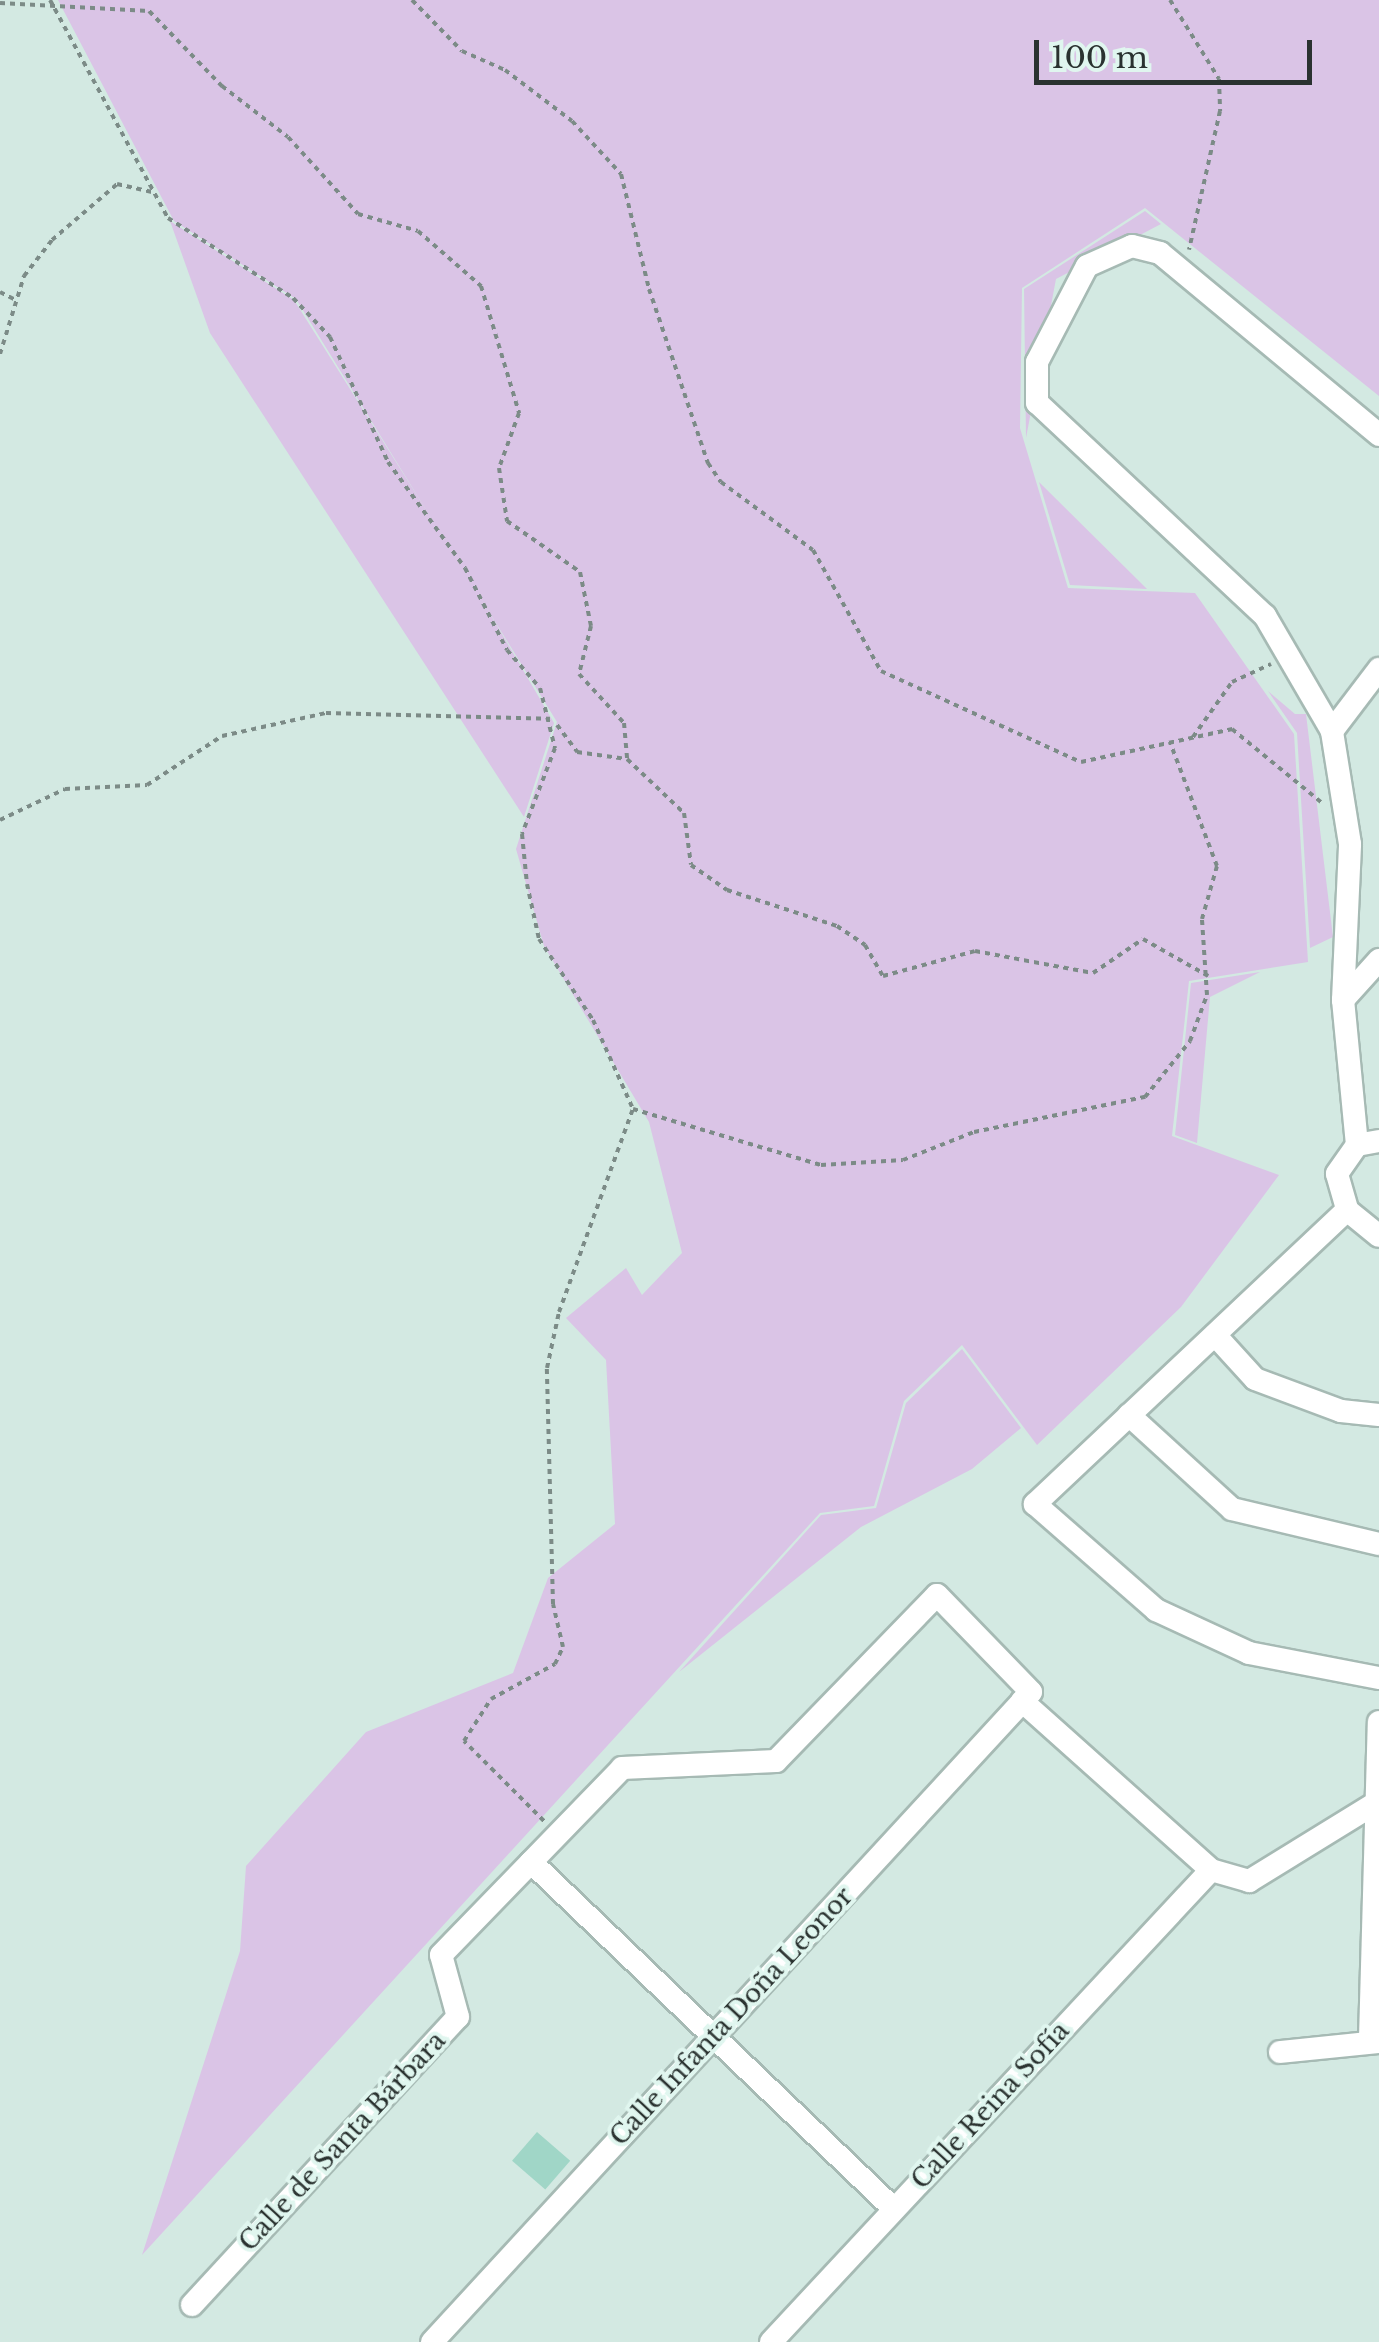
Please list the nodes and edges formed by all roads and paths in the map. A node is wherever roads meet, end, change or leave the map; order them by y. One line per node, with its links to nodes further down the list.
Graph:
1 (50, 0): 5 (path)
2 (412, 0): 17 (path)
3 (1170, 0): 7 (path)
4 (0, 3): 5 (path)
5 (56, 11): 6 (path); 18 (path)
6 (154, 192): 9 (path); 14 (path)
7 (1186, 274): 11 (street); 12 (street)
8 (0, 292): 9 (path)
9 (14, 300): 10 (path)
10 (0, 354)
11 (1379, 435)
12 (1288, 655): 15 (street); 16 (path)
13 (1379, 669): 15 (street)
14 (552, 719): 18 (path); 19 (path); 24 (path)
15 (1332, 730): 20 (street)
16 (1190, 740): 17 (path); 20 (path)
17 (1170, 742): 22 (path)
18 (628, 759): 22 (path)
19 (0, 820)
20 (1347, 826): 23 (street)
21 (1379, 960): 23 (street)
22 (1208, 976): 24 (path)
23 (1343, 1000): 25 (street)
24 (633, 1110): 36 (path)
25 (1368, 1143): 26 (street)
26 (1347, 1210): 27 (street); 28 (street)
27 (1379, 1236)
28 (1214, 1334): 29 (street); 30 (street)
29 (1129, 1415): 31 (street); 32 (street)
30 (1379, 1415)
31 (1379, 1544)
32 (1379, 1678)
33 (1027, 1697): 36 (street, Calle de Santa Bárbara); 38 (street); 40 (street, Calle Infanta Doña Leonor)
34 (1379, 1722): 35 (street)
35 (1376, 1802): 38 (street); 39 (street)
36 (558, 1834): 37 (street, Calle de Santa Bárbara)
37 (531, 1862): 40 (street); 44 (street, Calle de Santa Bárbara)
38 (1211, 1870): 43 (street, Calle Reina Sofía)
39 (1376, 1924): 41 (street)
40 (713, 2038): 43 (street); 45 (street, Calle Infanta Doña Leonor)
41 (1374, 2040): 42 (street)
42 (1280, 2052)
43 (894, 2210): 46 (street, Calle Reina Sofía)
44 (192, 2305)
45 (432, 2342)
46 (770, 2342)

